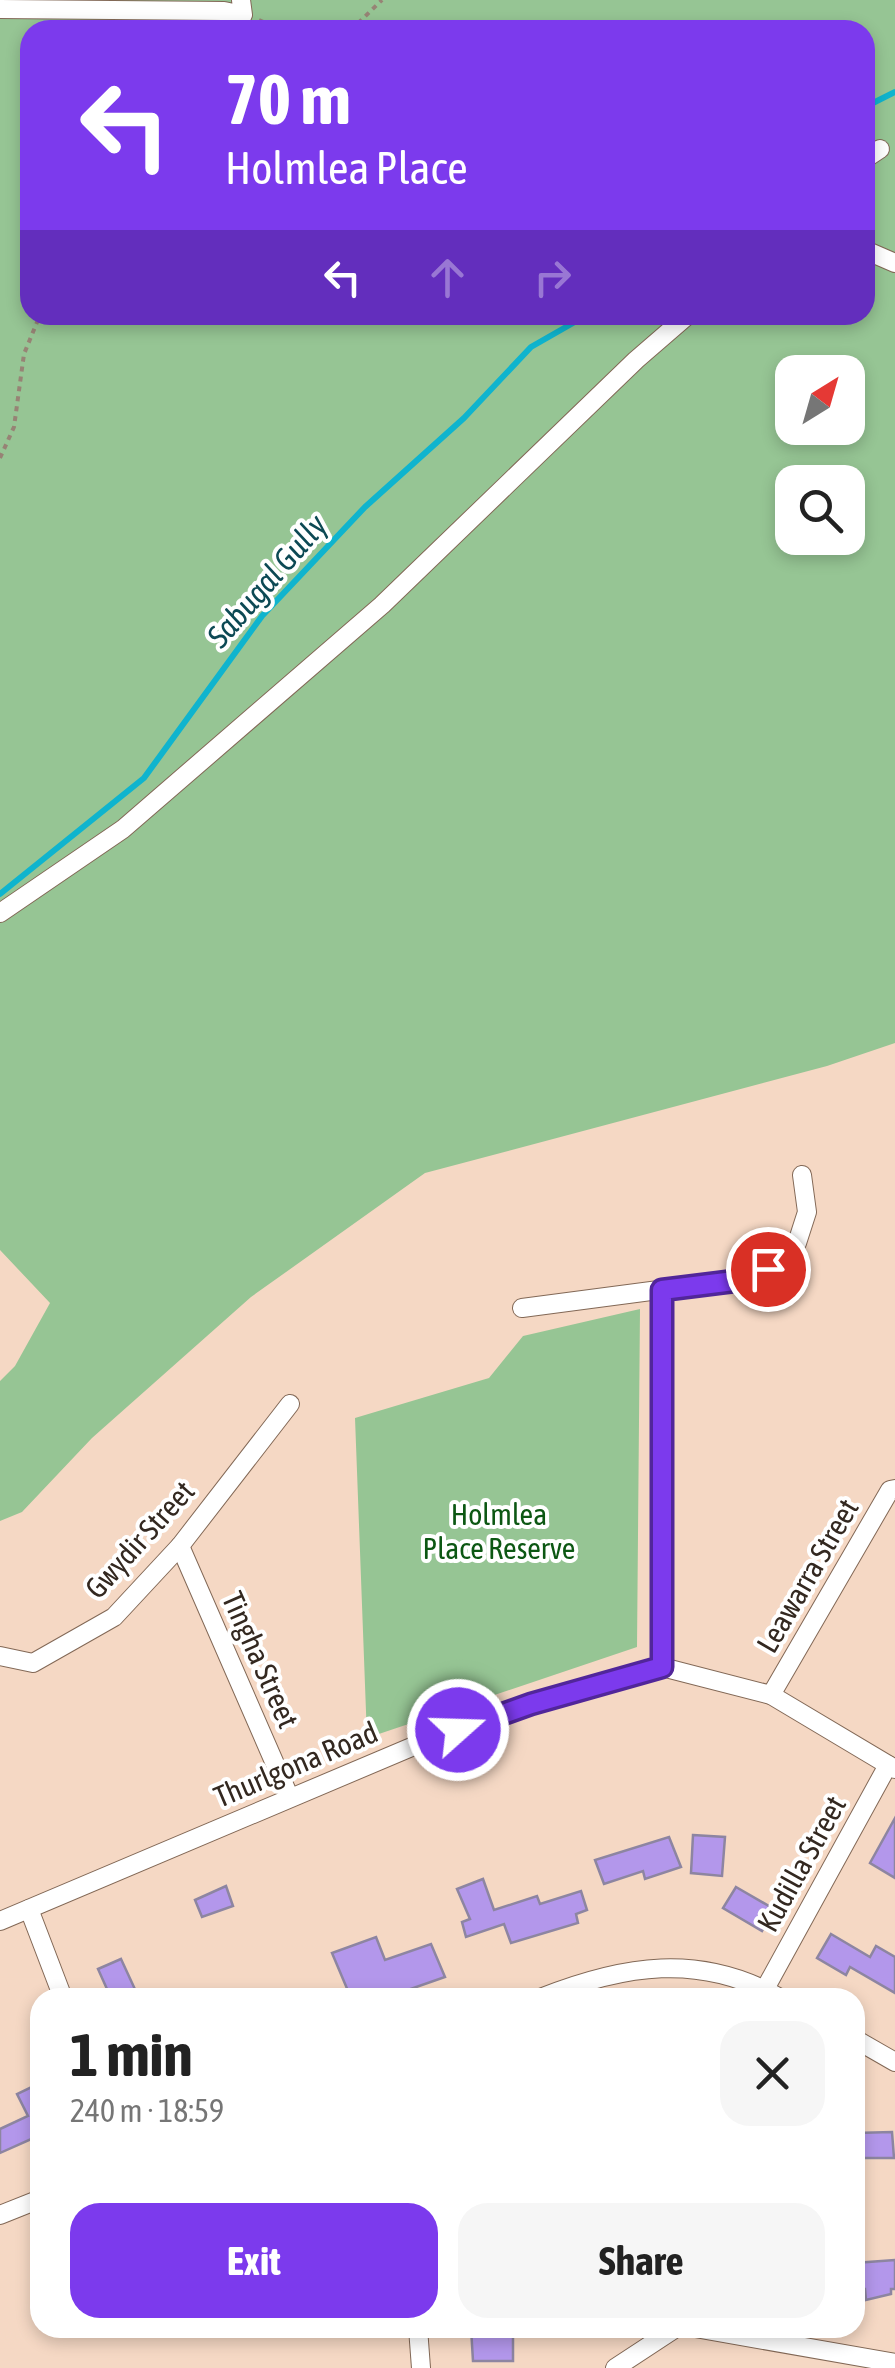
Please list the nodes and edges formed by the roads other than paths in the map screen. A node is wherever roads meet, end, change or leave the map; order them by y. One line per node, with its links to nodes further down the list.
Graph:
1 (242, 8): 2 (street)
2 (0, 9)
3 (676, 325): 4 (street)
4 (0, 913)
5 (802, 1174): 6 (street)
6 (662, 1290): 7 (street); 12 (street)
7 (522, 1308)
8 (290, 1404): 10 (street, Gwydir Street)
9 (895, 1490): 13 (street, Leawarra Street)
10 (180, 1546): 11 (street, Gwydir Street); 15 (street, Tingha Street)
11 (0, 1656)
12 (662, 1667): 13 (street); 15 (street, Thurlgona Road)
13 (772, 1695): 14 (street)
14 (891, 1767): 21 (street, Kudilla Street)
15 (289, 1796): 16 (street, Thurlgona Road)
16 (30, 1910): 17 (street, Thurlgona Road); 18 (street)
17 (0, 1921)
18 (60, 1988)
19 (567, 1988): 20 (street)
20 (758, 1988)
21 (775, 1988)
22 (865, 2046): 23 (street)
23 (895, 2062)
24 (30, 2203): 25 (street)
25 (0, 2216)
26 (419, 2338): 30 (street)
27 (661, 2338): 31 (street)
28 (750, 2338): 29 (street)
29 (892, 2364)
30 (421, 2368)
31 (615, 2368)

